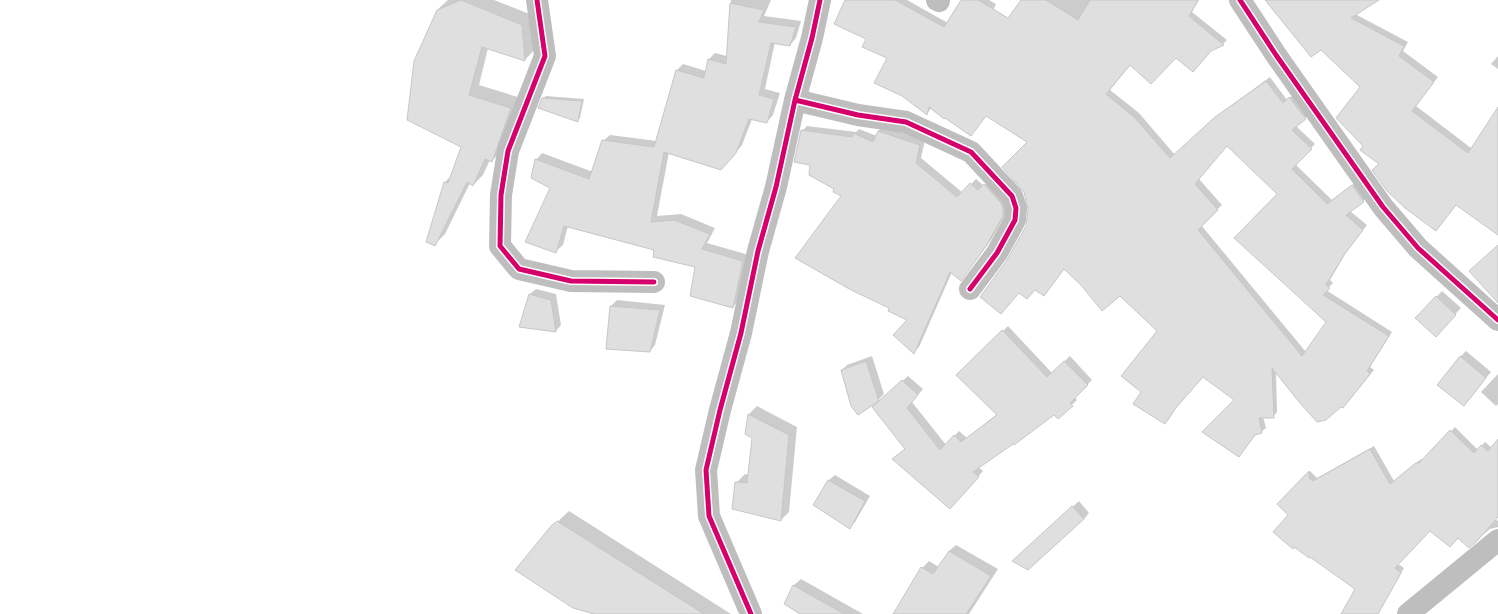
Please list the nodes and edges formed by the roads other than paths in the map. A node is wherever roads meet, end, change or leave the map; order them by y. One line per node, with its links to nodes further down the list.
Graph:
1 (537, 0): 5 (street)
2 (820, 0): 4 (street)
3 (1240, 0): 7 (street)
4 (795, 100): 6 (street); 9 (street)
5 (654, 282)
6 (970, 289)
7 (1498, 320)
8 (1498, 540): 10 (street)
9 (751, 614)
10 (1408, 614)

